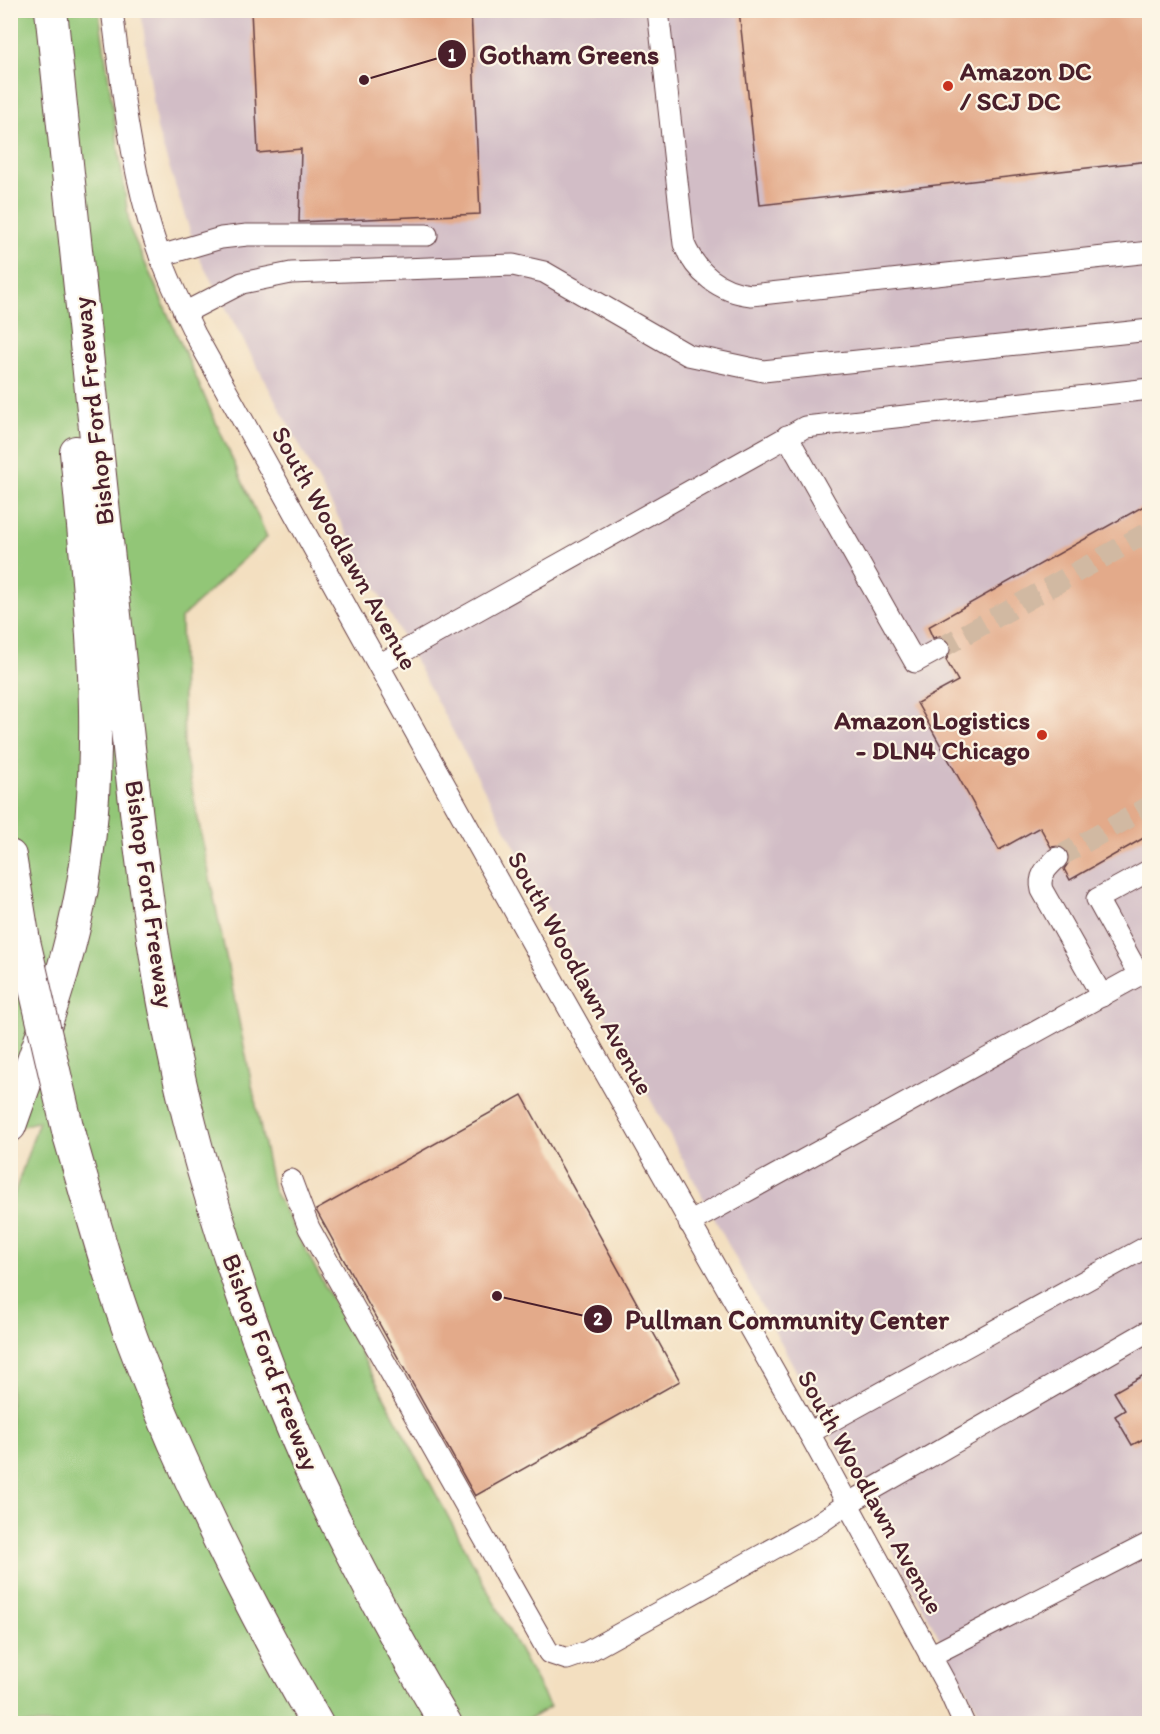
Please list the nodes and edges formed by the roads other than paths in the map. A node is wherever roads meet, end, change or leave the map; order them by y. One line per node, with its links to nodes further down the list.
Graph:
1 (35, 10): 18 (highway)
2 (51, 10): 28 (highway, Bishop Ford Freeway)
3 (112, 10): 6 (street, South Woodlawn Avenue)
4 (658, 10): 7 (street)
5 (427, 235): 6 (street)
6 (159, 251): 8 (street, South Woodlawn Avenue)
7 (1149, 252)
8 (184, 313): 9 (street); 13 (street, South Woodlawn Avenue)
9 (1149, 330)
10 (1149, 389): 11 (street)
11 (787, 436): 12 (street); 13 (street)
12 (939, 648)
13 (380, 665): 20 (street, South Woodlawn Avenue)
14 (10, 856): 27 (highway, bridge)
15 (1057, 858): 17 (street)
16 (1149, 870): 17 (street)
17 (1102, 996): 20 (street)
18 (10, 1126)
19 (291, 1180): 24 (street)
20 (689, 1223): 23 (street, South Woodlawn Avenue)
21 (1149, 1245): 23 (street)
22 (1149, 1330): 24 (street)
23 (809, 1433): 24 (street, South Woodlawn Avenue)
24 (847, 1504): 26 (street, South Woodlawn Avenue)
25 (1149, 1543): 26 (street)
26 (930, 1656): 29 (street, South Woodlawn Avenue)
27 (317, 1724)
28 (446, 1724)
29 (964, 1724)

